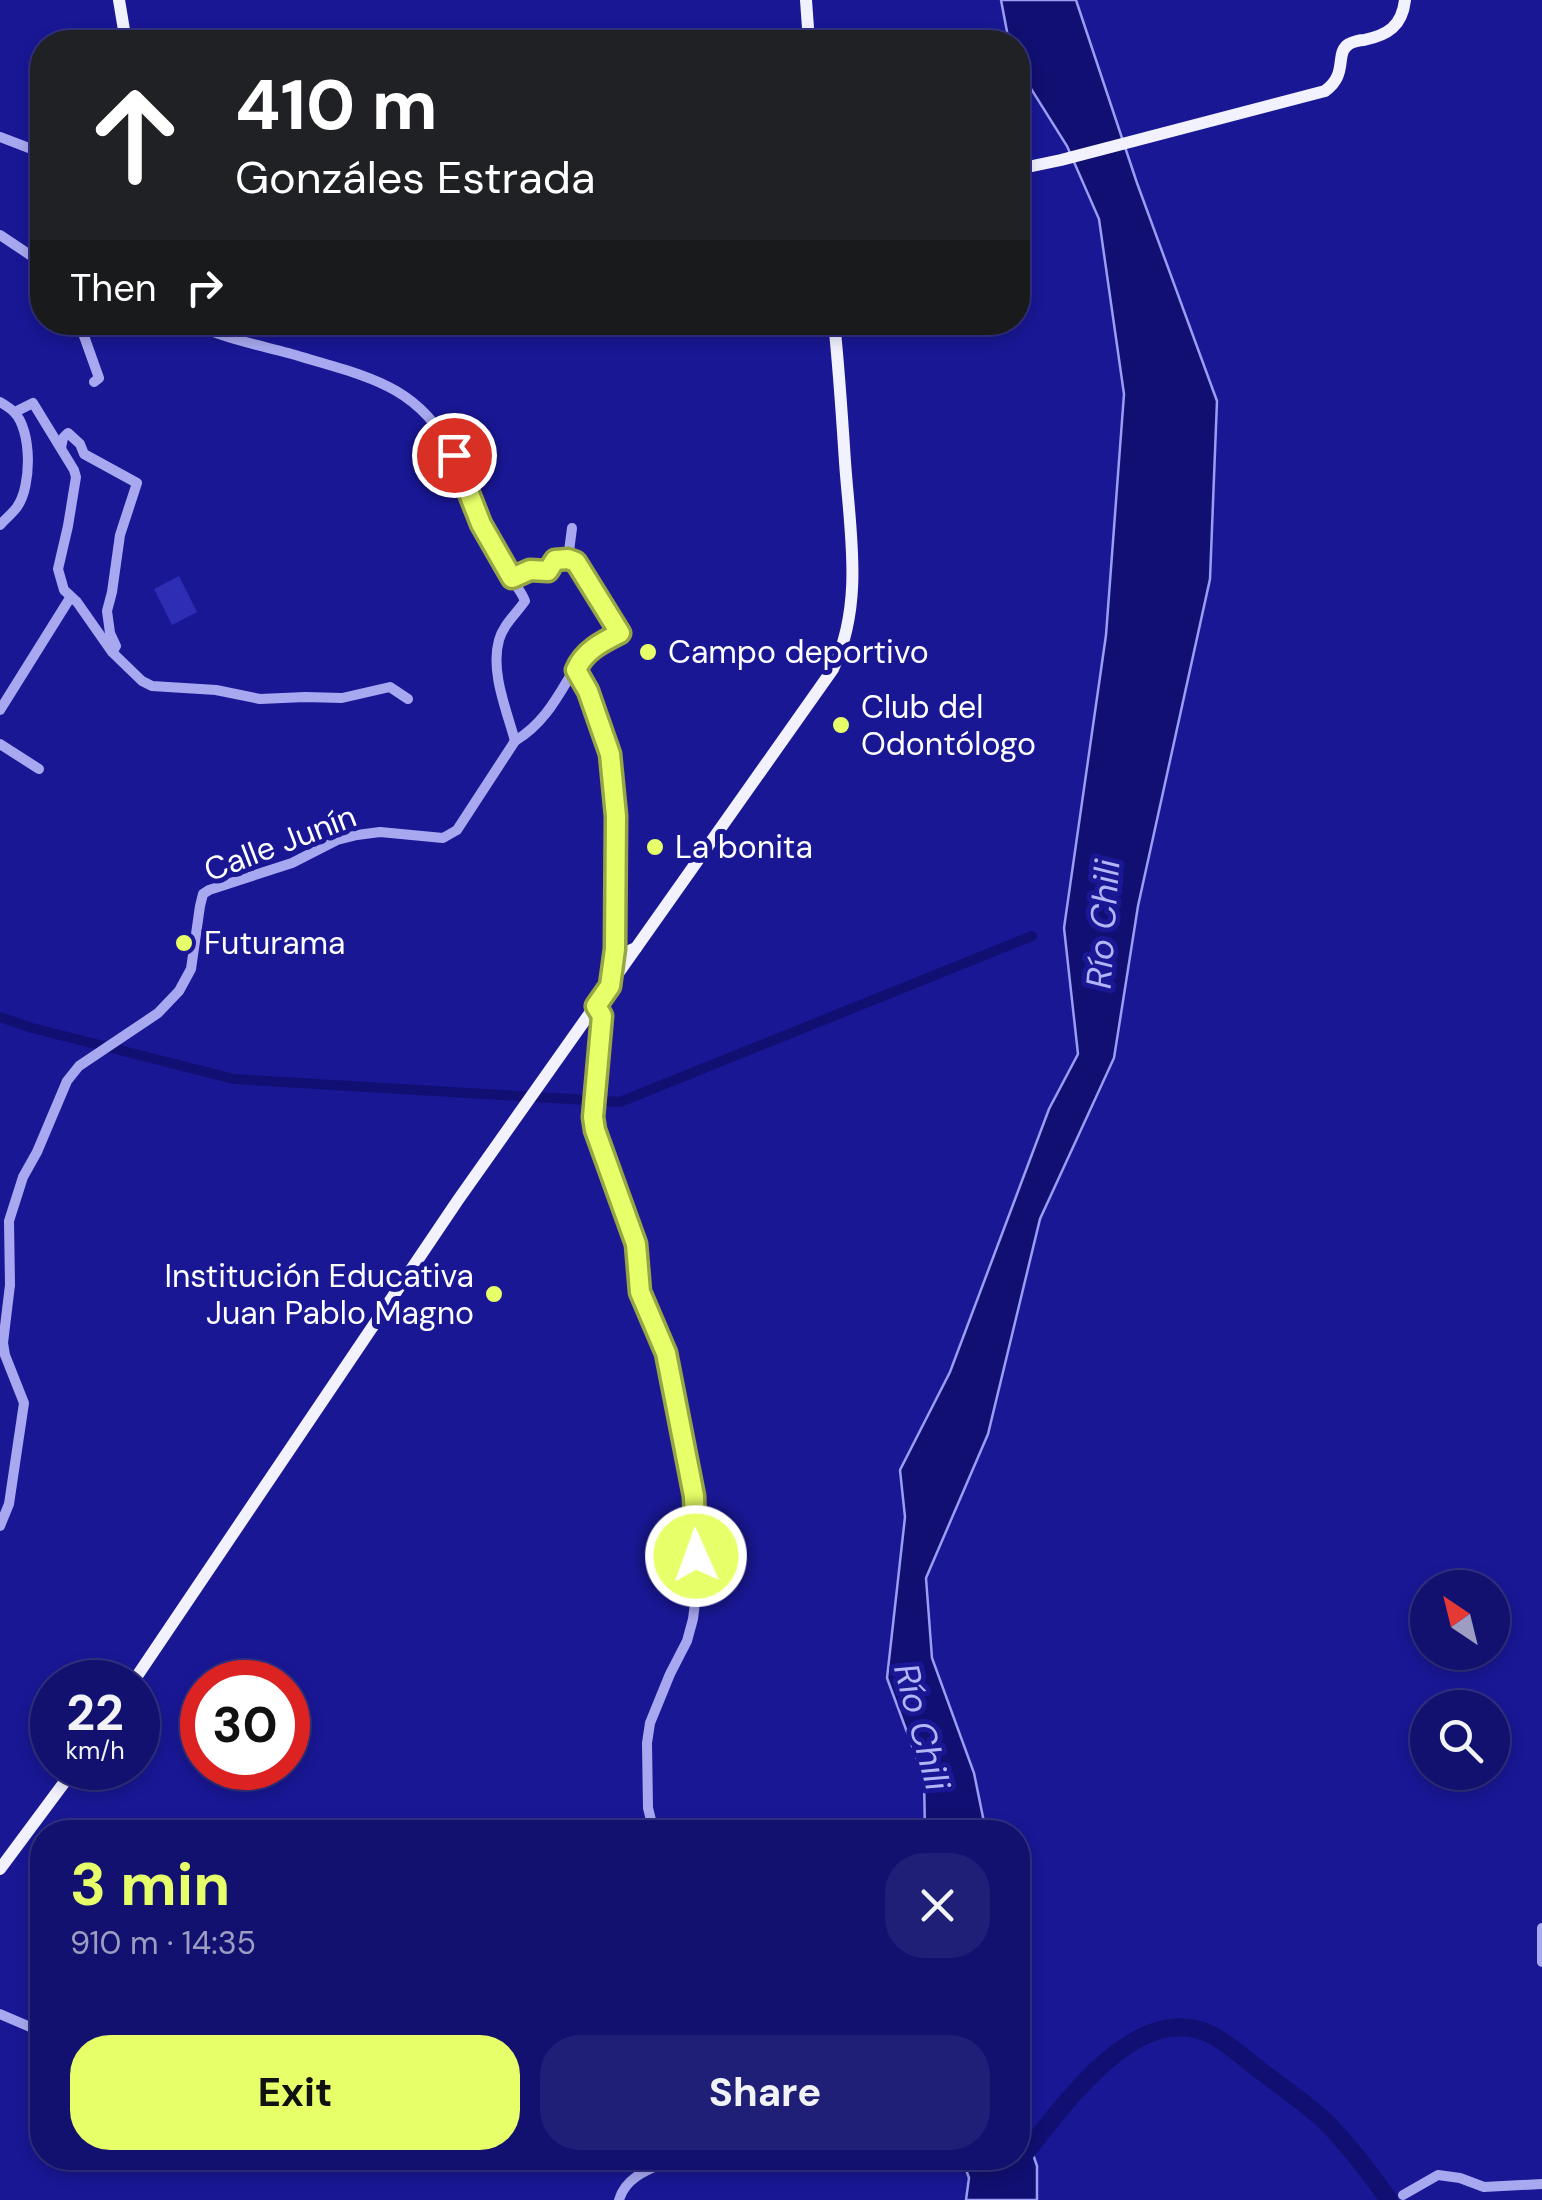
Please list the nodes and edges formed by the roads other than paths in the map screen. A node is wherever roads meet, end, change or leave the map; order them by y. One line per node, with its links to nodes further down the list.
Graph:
1 (119, 0): 4 (main road)
2 (806, 0): 5 (main road)
3 (1405, 0): 8 (main road)
4 (124, 30)
5 (808, 30)
6 (0, 137): 7 (street)
7 (30, 148)
8 (1030, 166)
9 (0, 234): 10 (street)
10 (30, 255)
11 (84, 335): 14 (street)
12 (222, 335): 21 (street)
13 (835, 335): 30 (main road)
14 (94, 382)
15 (0, 402): 16 (street)
16 (15, 412): 17 (street); 18 (street)
17 (62, 448): 22 (street); 23 (street)
18 (2, 518)
19 (572, 528): 20 (street)
20 (568, 559): 21 (street); 24 (street, Calle Junín)
21 (512, 578): 27 (street)
22 (70, 598): 23 (street); 26 (street)
23 (112, 652): 25 (street)
24 (576, 670): 27 (street, Calle Junín); 31 (street)
25 (408, 699)
26 (0, 710)
27 (515, 741): 34 (street, Calle Junín)
28 (0, 744): 29 (street)
29 (39, 768)
30 (638, 946): 31 (main road); 32 (main road)
31 (615, 949): 32 (street)
32 (610, 986): 33 (main road)
33 (596, 1006): 35 (main road); 38 (street)
34 (0, 1526)
35 (148, 1660)
36 (58, 1790): 37 (main road)
37 (36, 1820)
38 (651, 1820)
39 (30, 1828): 40 (main road)
40 (0, 1869)
41 (1542, 1928): 42 (street)
42 (1542, 1962)
43 (0, 2014): 44 (street)
44 (30, 2027)
45 (650, 2170): 48 (street)
46 (1542, 2184): 47 (street)
47 (1404, 2195)
48 (619, 2200)

